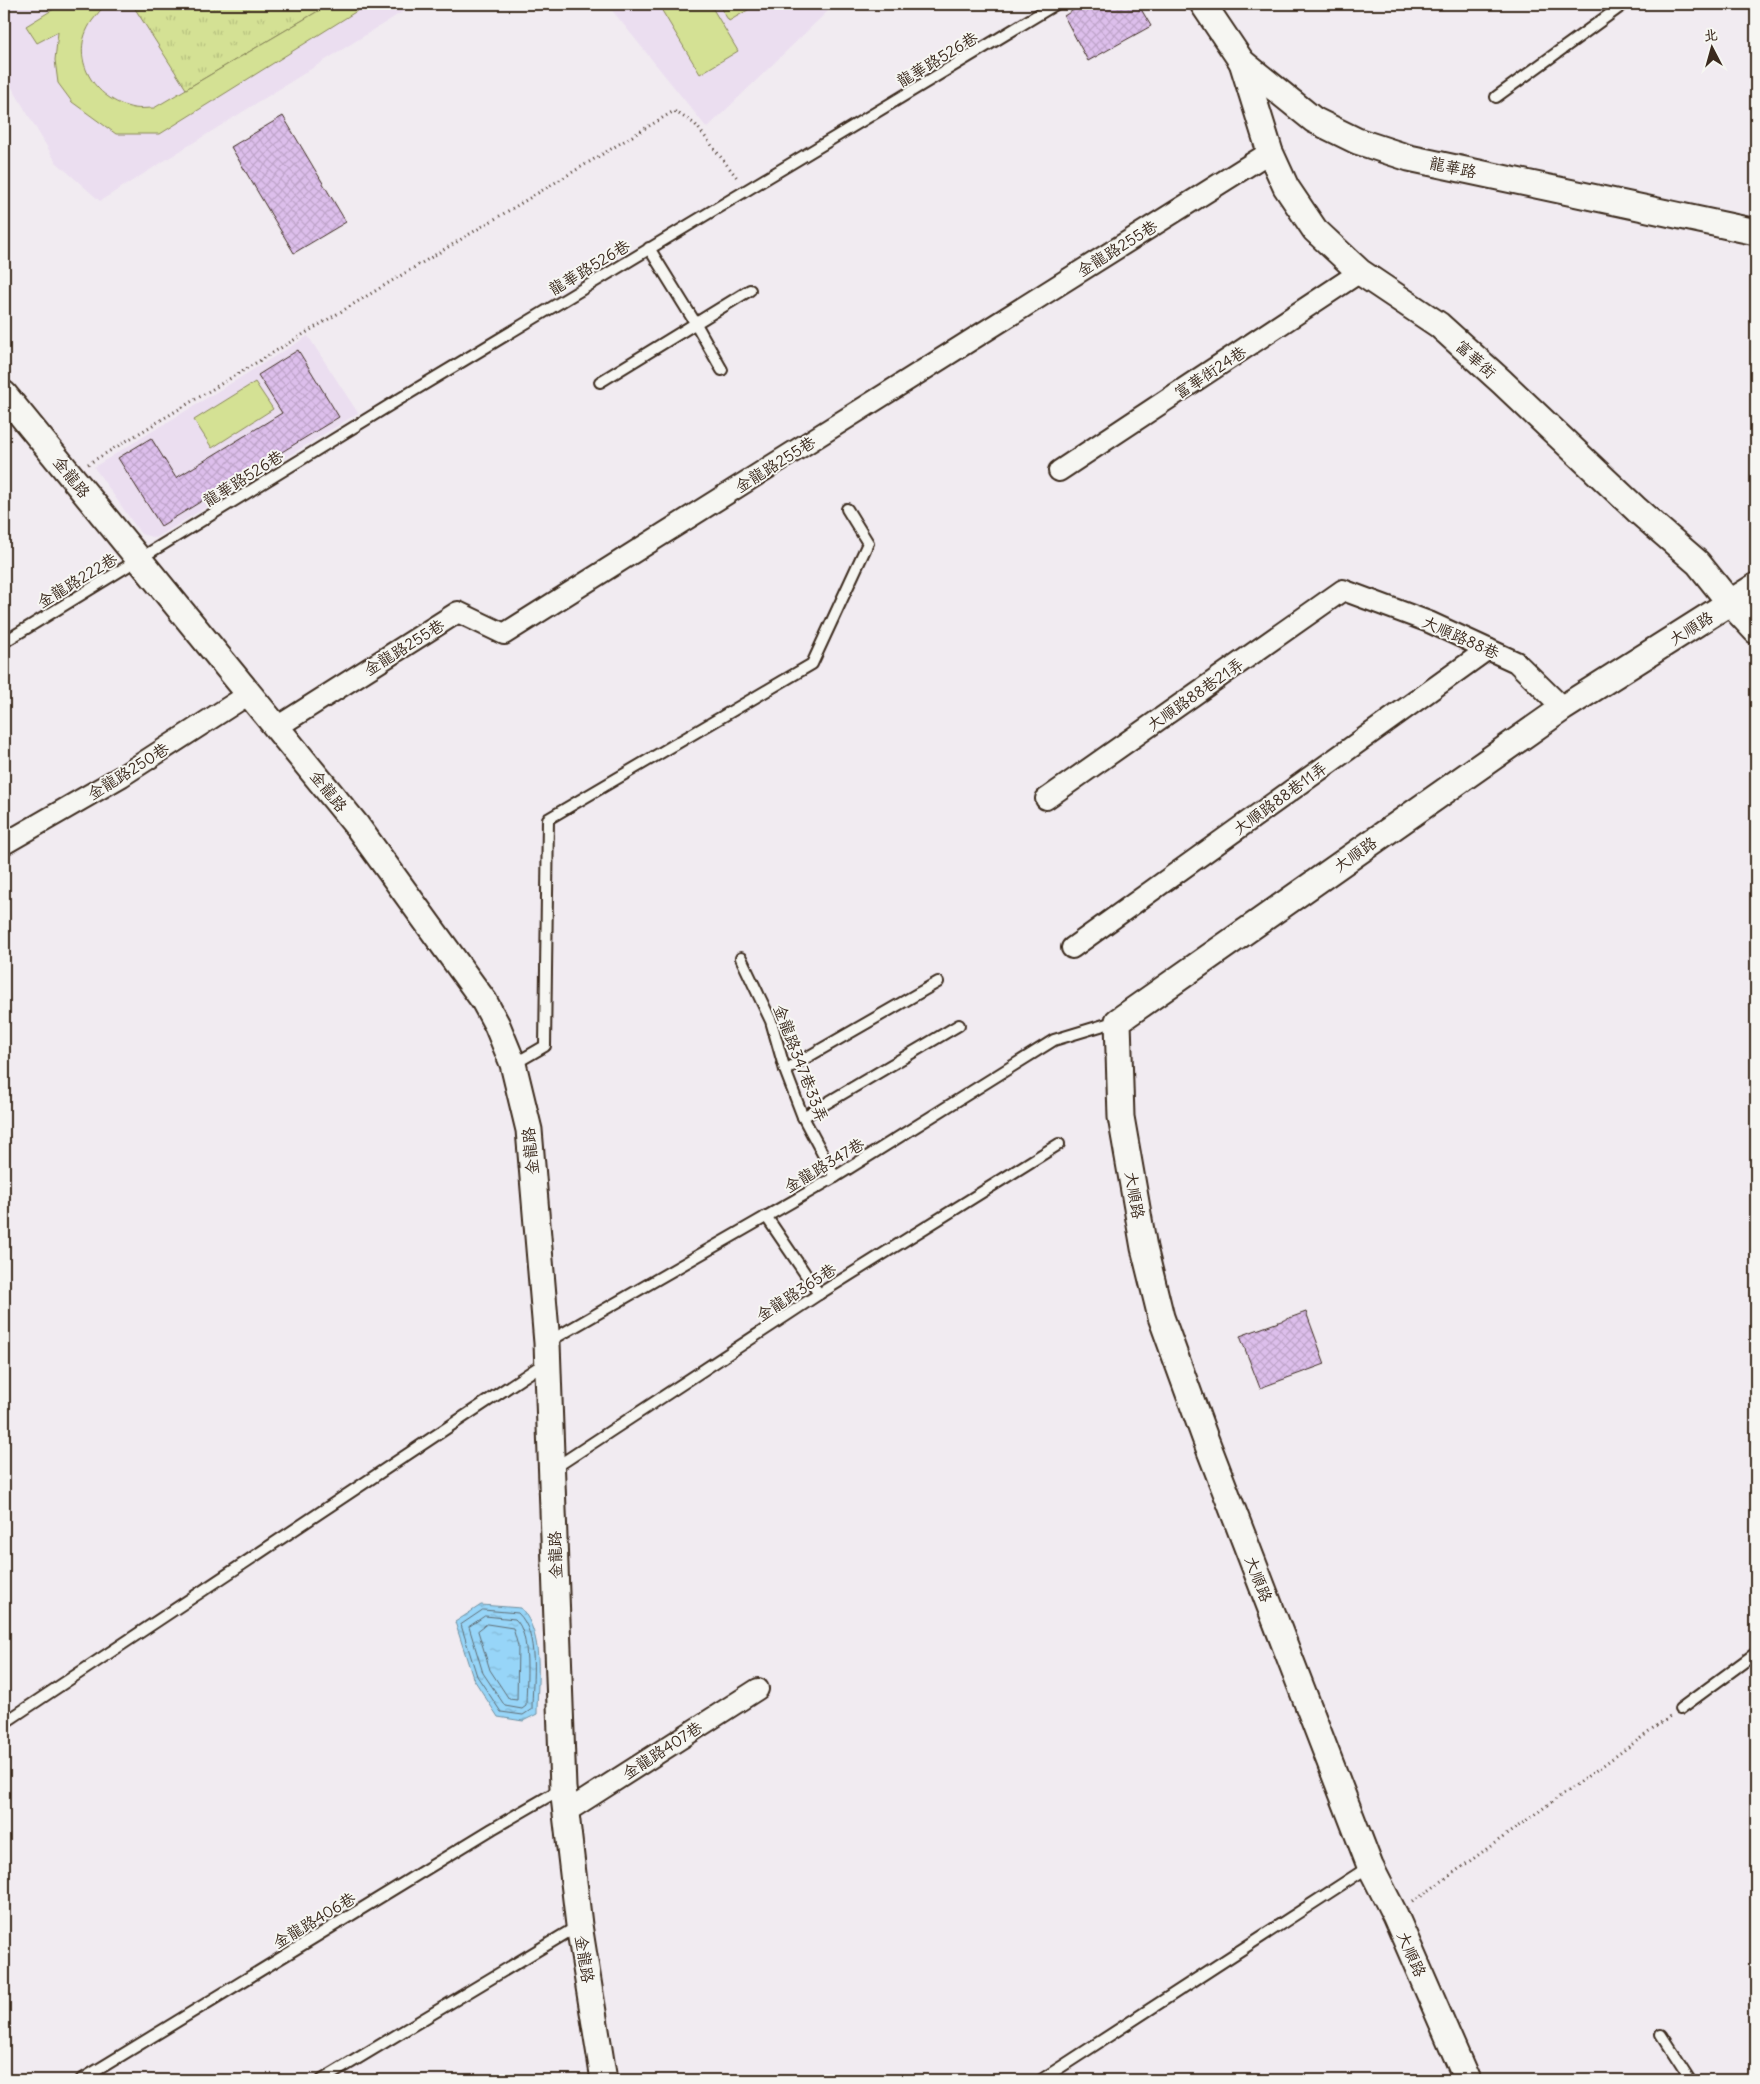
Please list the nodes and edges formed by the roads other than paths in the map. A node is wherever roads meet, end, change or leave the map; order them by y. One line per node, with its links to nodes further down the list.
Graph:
1 (1056, 4): 8 (lane, 龍華路526巷)
2 (1203, 4): 4 (street, 龍華路)
3 (1624, 4): 5 (lane)
4 (1242, 62): 6 (street, 富華街); 7 (street, 龍華路)
5 (1496, 97)
6 (1270, 152): 9 (street, 富華街); 26 (street, 金龍路255巷)
7 (1756, 232)
8 (649, 248): 11 (lane); 17 (lane, 龍華路526巷)
9 (1360, 272): 15 (street, 富華街24巷); 20 (street, 富華街)
10 (750, 290): 11 (lane)
11 (696, 324): 12 (lane); 13 (lane)
12 (722, 370)
13 (600, 382)
14 (4, 394): 17 (street, 金龍路)
15 (1059, 471)
16 (847, 509): 34 (lane)
17 (140, 559): 22 (lane, 金龍路222巷); 24 (street, 金龍路)
18 (1756, 586): 20 (street, 大順路)
19 (1343, 590): 23 (street, 大順路88巷); 27 (street, 大順路88巷21弄)
20 (1730, 603): 21 (street, 富華街); 25 (street, 大順路)
21 (1756, 630)
22 (4, 642)
23 (1488, 649): 25 (street, 大順路88巷); 29 (street, 大順路88巷11弄)
24 (249, 694): 26 (street, 金龍路); 28 (street, 金龍路250巷)
25 (1563, 708): 32 (street, 大順路)
26 (277, 727): 34 (street, 金龍路)
27 (1046, 799)
28 (4, 844)
29 (1072, 948)
30 (741, 958): 35 (lane, 金龍路347巷33弄)
31 (938, 982): 35 (lane)
32 (1118, 1021): 38 (lane, 金龍路347巷); 48 (street, 大順路)
33 (959, 1025): 36 (lane)
34 (513, 1064): 41 (street, 金龍路)
35 (785, 1070): 36 (lane, 金龍路347巷33弄)
36 (803, 1117): 38 (lane, 金龍路347巷33弄)
37 (1059, 1144): 40 (lane, 金龍路365巷)
38 (834, 1177): 39 (lane, 金龍路347巷)
39 (766, 1216): 40 (lane); 41 (lane, 金龍路347巷)
40 (819, 1294): 42 (lane, 金龍路365巷)
41 (547, 1352): 42 (street, 金龍路); 46 (lane, 金龍路347巷)
42 (552, 1470): 47 (street, 金龍路)
43 (1756, 1653): 45 (lane)
44 (758, 1689): 47 (street, 金龍路407巷)
45 (1680, 1709)
46 (4, 1723)
47 (565, 1800): 49 (street, 金龍路); 51 (lane, 金龍路406巷)
48 (1370, 1866): 54 (lane); 55 (street, 大順路)
49 (579, 1925): 52 (lane); 53 (street, 金龍路)
50 (1662, 2035): 56 (lane)
51 (81, 2080)
52 (322, 2080)
53 (604, 2080)
54 (1041, 2080)
55 (1467, 2080)
56 (1691, 2080)

